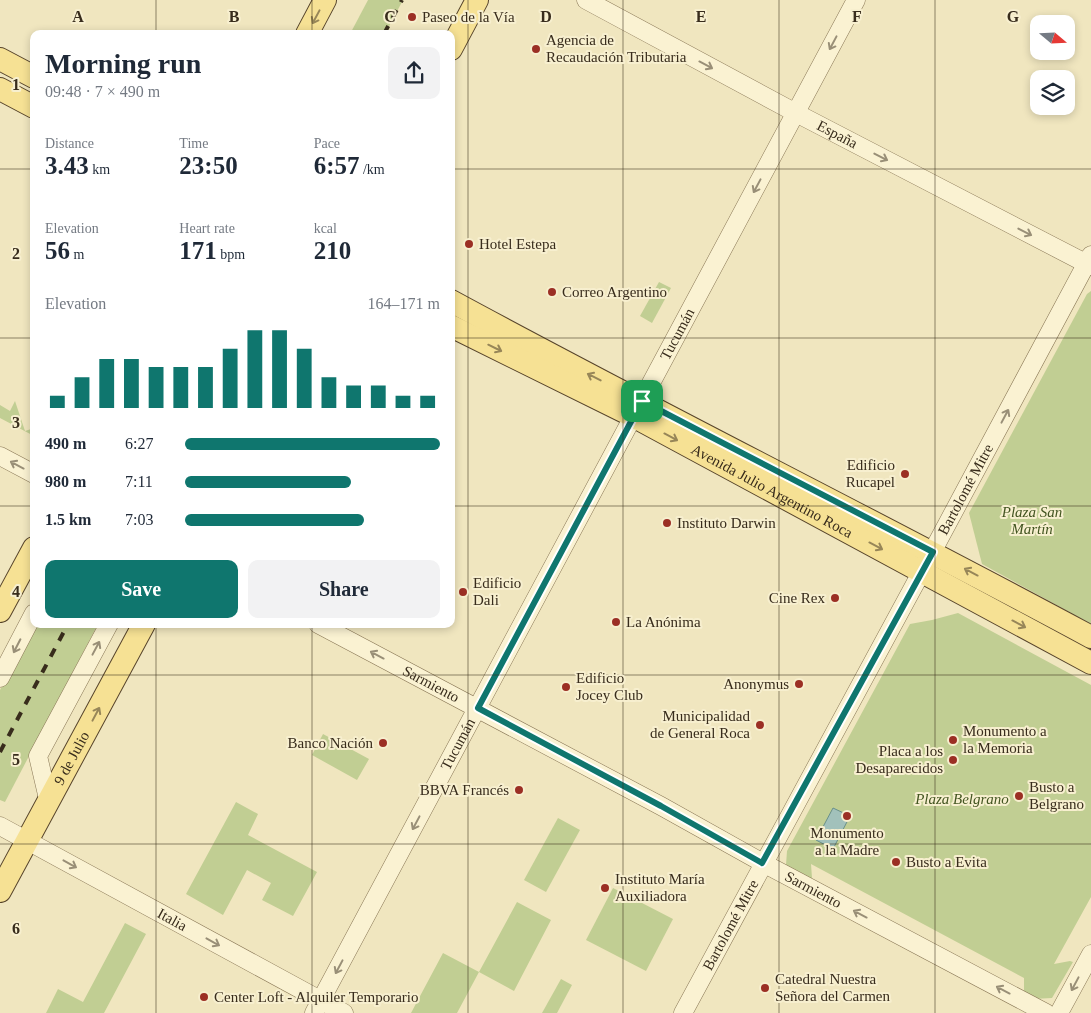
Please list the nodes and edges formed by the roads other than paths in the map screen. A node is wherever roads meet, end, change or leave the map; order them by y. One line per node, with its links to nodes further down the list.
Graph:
1 (325, 0): 5 (main road, one-way to 5)
2 (477, 0): 6 (main road)
3 (586, 0): 11 (street, España, one-way to 11)
4 (856, 0): 11 (street, Tucumán, one-way to 11)
5 (309, 30)
6 (455, 41)
7 (0, 59): 8 (main road)
8 (30, 75)
9 (0, 89): 10 (main road)
10 (30, 105)
11 (796, 113): 12 (street, España, one-way to 12); 15 (street, Tucumán, one-way to 15)
12 (1089, 261): 19 (street, Bartolomé Mitre, one-way to 12)
13 (455, 303): 15 (main road, Avenida Julio Argentino Roca, one-way to 13)
14 (455, 328): 15 (main road, Avenida Julio Argentino Roca, one-way to 15)
15 (638, 409): 19 (main road, Avenida Julio Argentino Roca); 28 (street, Tucumán)
16 (0, 456): 17 (street, one-way to 16)
17 (30, 472)
18 (30, 555): 20 (main road)
19 (928, 562): 25 (main road, Avenida Julio Argentino Roca, one-way to 19); 26 (main road, Avenida Julio Argentino Roca, one-way to 26); 32 (street, Bartolomé Mitre)
20 (0, 611)
21 (30, 621): 27 (street, one-way to 27)
22 (107, 628): 29 (street, one-way to 22)
23 (142, 628): 29 (main road, 9 de Julio, one-way to 23)
24 (326, 628): 28 (street, Sarmiento, one-way to 24)
25 (1091, 637)
26 (1091, 663)
27 (0, 678)
28 (478, 708): 32 (street, Sarmiento); 36 (street, Tucumán, one-way to 36)
29 (49, 803): 31 (main road, 9 de Julio)
30 (0, 826): 31 (street, Italia)
31 (28, 841): 33 (main road, 9 de Julio); 36 (street, Italia, one-way to 36)
32 (762, 863): 38 (street, Bartolomé Mitre); 39 (street, Sarmiento, one-way to 32)
33 (6, 872): 34 (main road, 9 de Julio)
34 (0, 891)
35 (1091, 954): 40 (street, one-way to 40)
36 (317, 1007): 37 (street, Italia)
37 (344, 1013)
38 (682, 1013)
39 (1046, 1013)
40 (1060, 1013)

